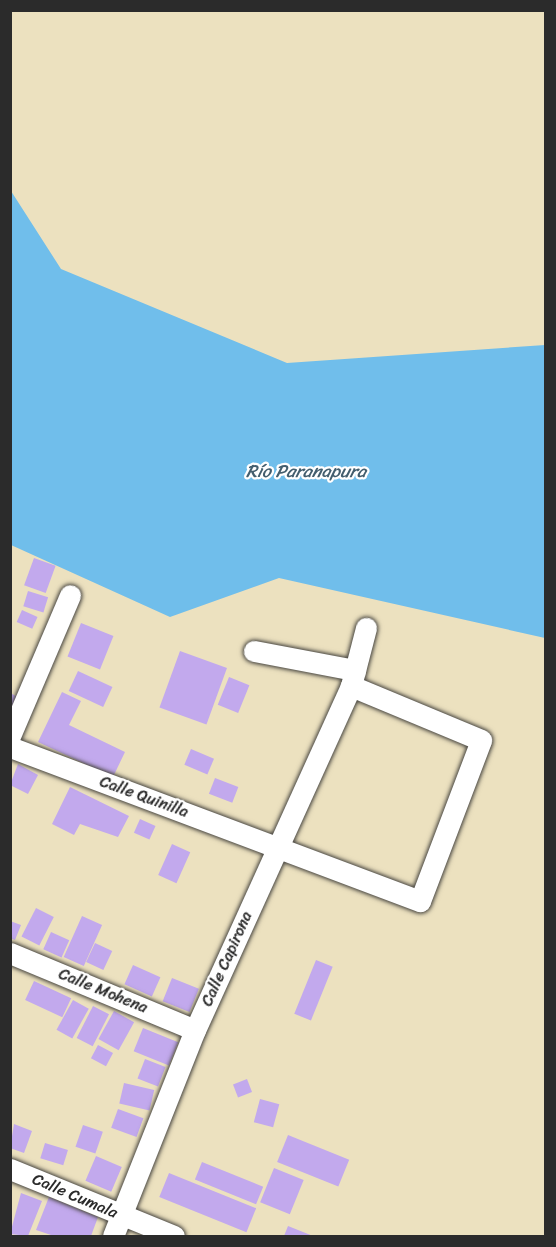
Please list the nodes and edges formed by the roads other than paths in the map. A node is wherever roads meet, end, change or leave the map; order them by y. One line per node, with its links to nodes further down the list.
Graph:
1 (70, 596): 5 (street)
2 (366, 628): 4 (street, Calle Capirona)
3 (254, 651): 4 (street)
4 (353, 678): 7 (street, Calle Capirona); 7 (street, Calle Quinilla)
5 (10, 736)
6 (10, 747): 7 (street, Calle Quinilla)
7 (277, 847): 9 (street, Calle Capirona)
8 (10, 953): 9 (street, Calle Mohena)
9 (195, 1030): 11 (street, Calle Capirona)
10 (10, 1169): 11 (street, Calle Cumala)
11 (121, 1215): 12 (street, Calle Capirona); 13 (street, Calle Cumala)
12 (112, 1236)
13 (174, 1236)

